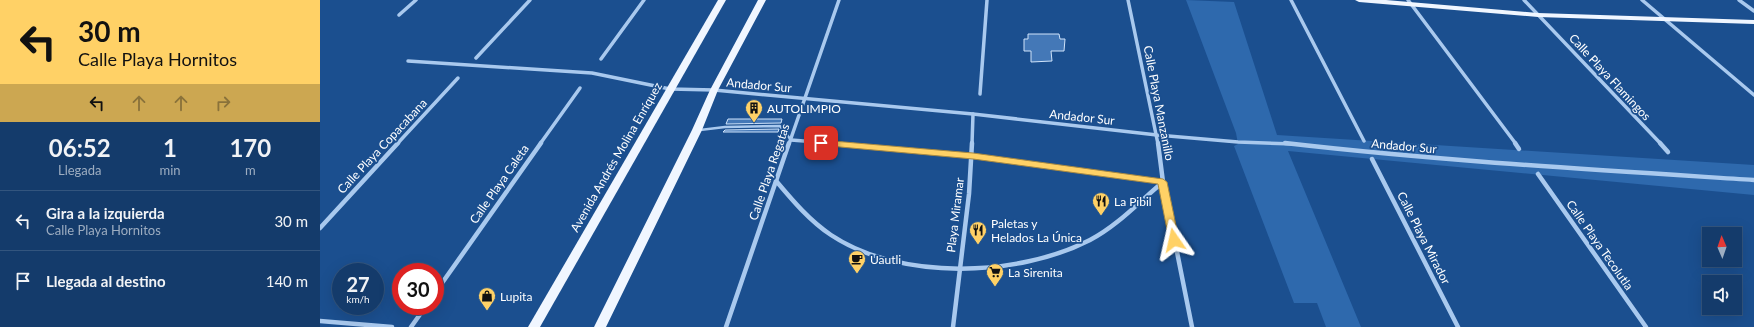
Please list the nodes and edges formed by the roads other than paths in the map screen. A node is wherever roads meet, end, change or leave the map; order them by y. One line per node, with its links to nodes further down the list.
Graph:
1 (416, 0): 16 (street)
2 (530, 0): 20 (street)
3 (644, 0): 21 (street)
4 (722, 0): 25 (main road, Avenida Andrés Molina Enríquez)
5 (762, 0): 26 (main road)
6 (839, 0): 29 (street, Calle Playa Regatas)
7 (987, 0): 27 (street)
8 (1128, 0): 32 (street, Calle Playa Manzanillo)
9 (1292, 0): 34 (street)
10 (1359, 0): 14 (main road)
11 (1524, 0): 17 (street, Calle Playa Flamingos)
12 (1642, 0): 18 (street)
13 (1740, 0): 15 (street)
14 (1410, 2): 17 (main road); 35 (street)
15 (1754, 11)
16 (399, 15)
17 (1538, 15): 18 (main road); 36 (street, Calle Playa Flamingos)
18 (1665, 20): 19 (main road); 28 (street)
19 (1754, 22)
20 (476, 58)
21 (601, 59)
22 (408, 61): 25 (street, Andador Sur)
23 (458, 78): 43 (street, Calle Playa Copacabana)
24 (580, 88): 45 (street, Calle Playa Caleta)
25 (670, 89): 26 (street, Andador Sur); 50 (main road, Avenida Andrés Molina Enríquez)
26 (714, 90): 29 (street, Andador Sur); 31 (main road)
27 (980, 94)
28 (1754, 95)
29 (804, 99): 30 (street, Andador Sur); 33 (street, Calle Playa Regatas)
30 (973, 114): 32 (street, Andador Sur); 37 (street, Playa Miramar)
31 (697, 130): 33 (lane); 51 (main road)
32 (1157, 135): 40 (street, Andador Sur); 42 (street, Calle Playa Manzanillo)
33 (791, 140): 37 (street); 41 (street, Calle Playa Regatas)
34 (1364, 141)
35 (1519, 149)
36 (1668, 152)
37 (973, 156): 42 (street); 44 (street, Playa Miramar)
38 (1372, 159): 55 (street, Calle Playa Mirador)
39 (1538, 174): 56 (street, Calle Playa Tecolutla)
40 (1754, 180)
41 (777, 182): 44 (street); 52 (street, Calle Playa Regatas)
42 (1163, 182): 44 (street); 54 (street, Calle Playa Manzanillo)
43 (320, 228)
44 (959, 270): 53 (street, Playa Miramar)
45 (444, 280)
46 (420, 315): 49 (street)
47 (320, 322): 48 (street)
48 (392, 327)
49 (411, 327)
50 (534, 327)
51 (600, 327)
52 (726, 327)
53 (953, 327)
54 (1192, 327)
55 (1458, 327)
56 (1646, 327)

